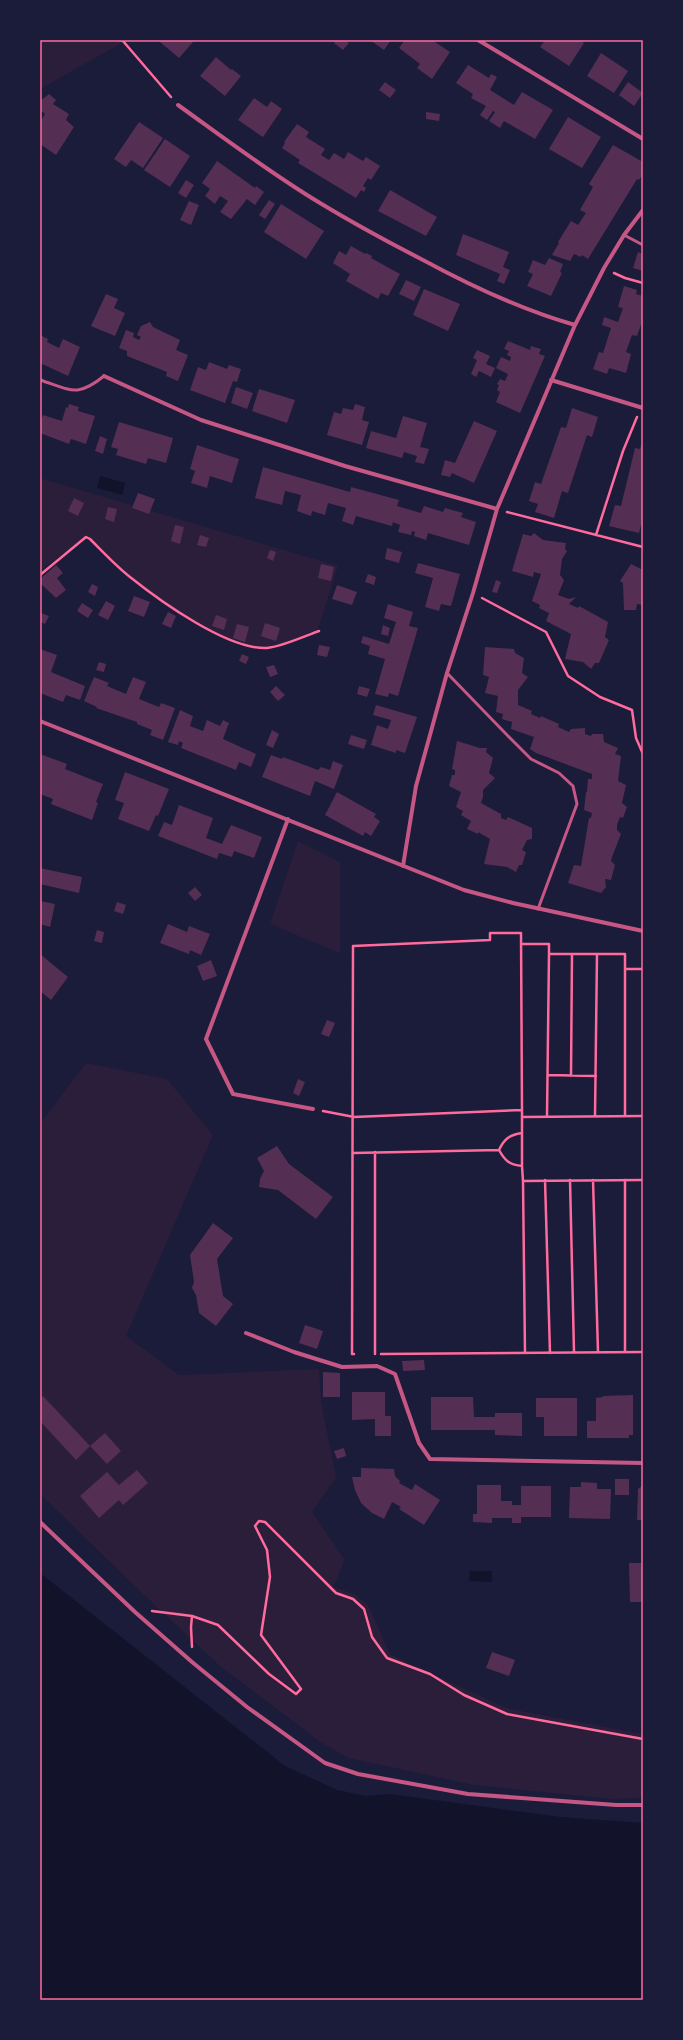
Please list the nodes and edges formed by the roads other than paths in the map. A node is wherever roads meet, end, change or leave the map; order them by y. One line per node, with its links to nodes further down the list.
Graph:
1 (478, 40): 3 (street)
2 (178, 106): 7 (street)
3 (643, 139)
4 (643, 210): 5 (street)
5 (624, 235): 6 (lane); 7 (street)
6 (643, 245)
7 (575, 325): 10 (street)
8 (104, 376): 9 (lane); 12 (street)
9 (40, 380)
10 (551, 380): 11 (street); 12 (street)
11 (643, 408)
12 (497, 509): 13 (street)
13 (447, 673): 16 (street); 17 (lane)
14 (40, 720): 15 (street)
15 (288, 819): 16 (street); 19 (street)
16 (403, 866): 17 (street)
17 (538, 908): 18 (street)
18 (643, 931)
19 (313, 1109)
20 (246, 1333): 21 (street)
21 (643, 1464)
22 (40, 1522): 23 (street)
23 (643, 1805)

